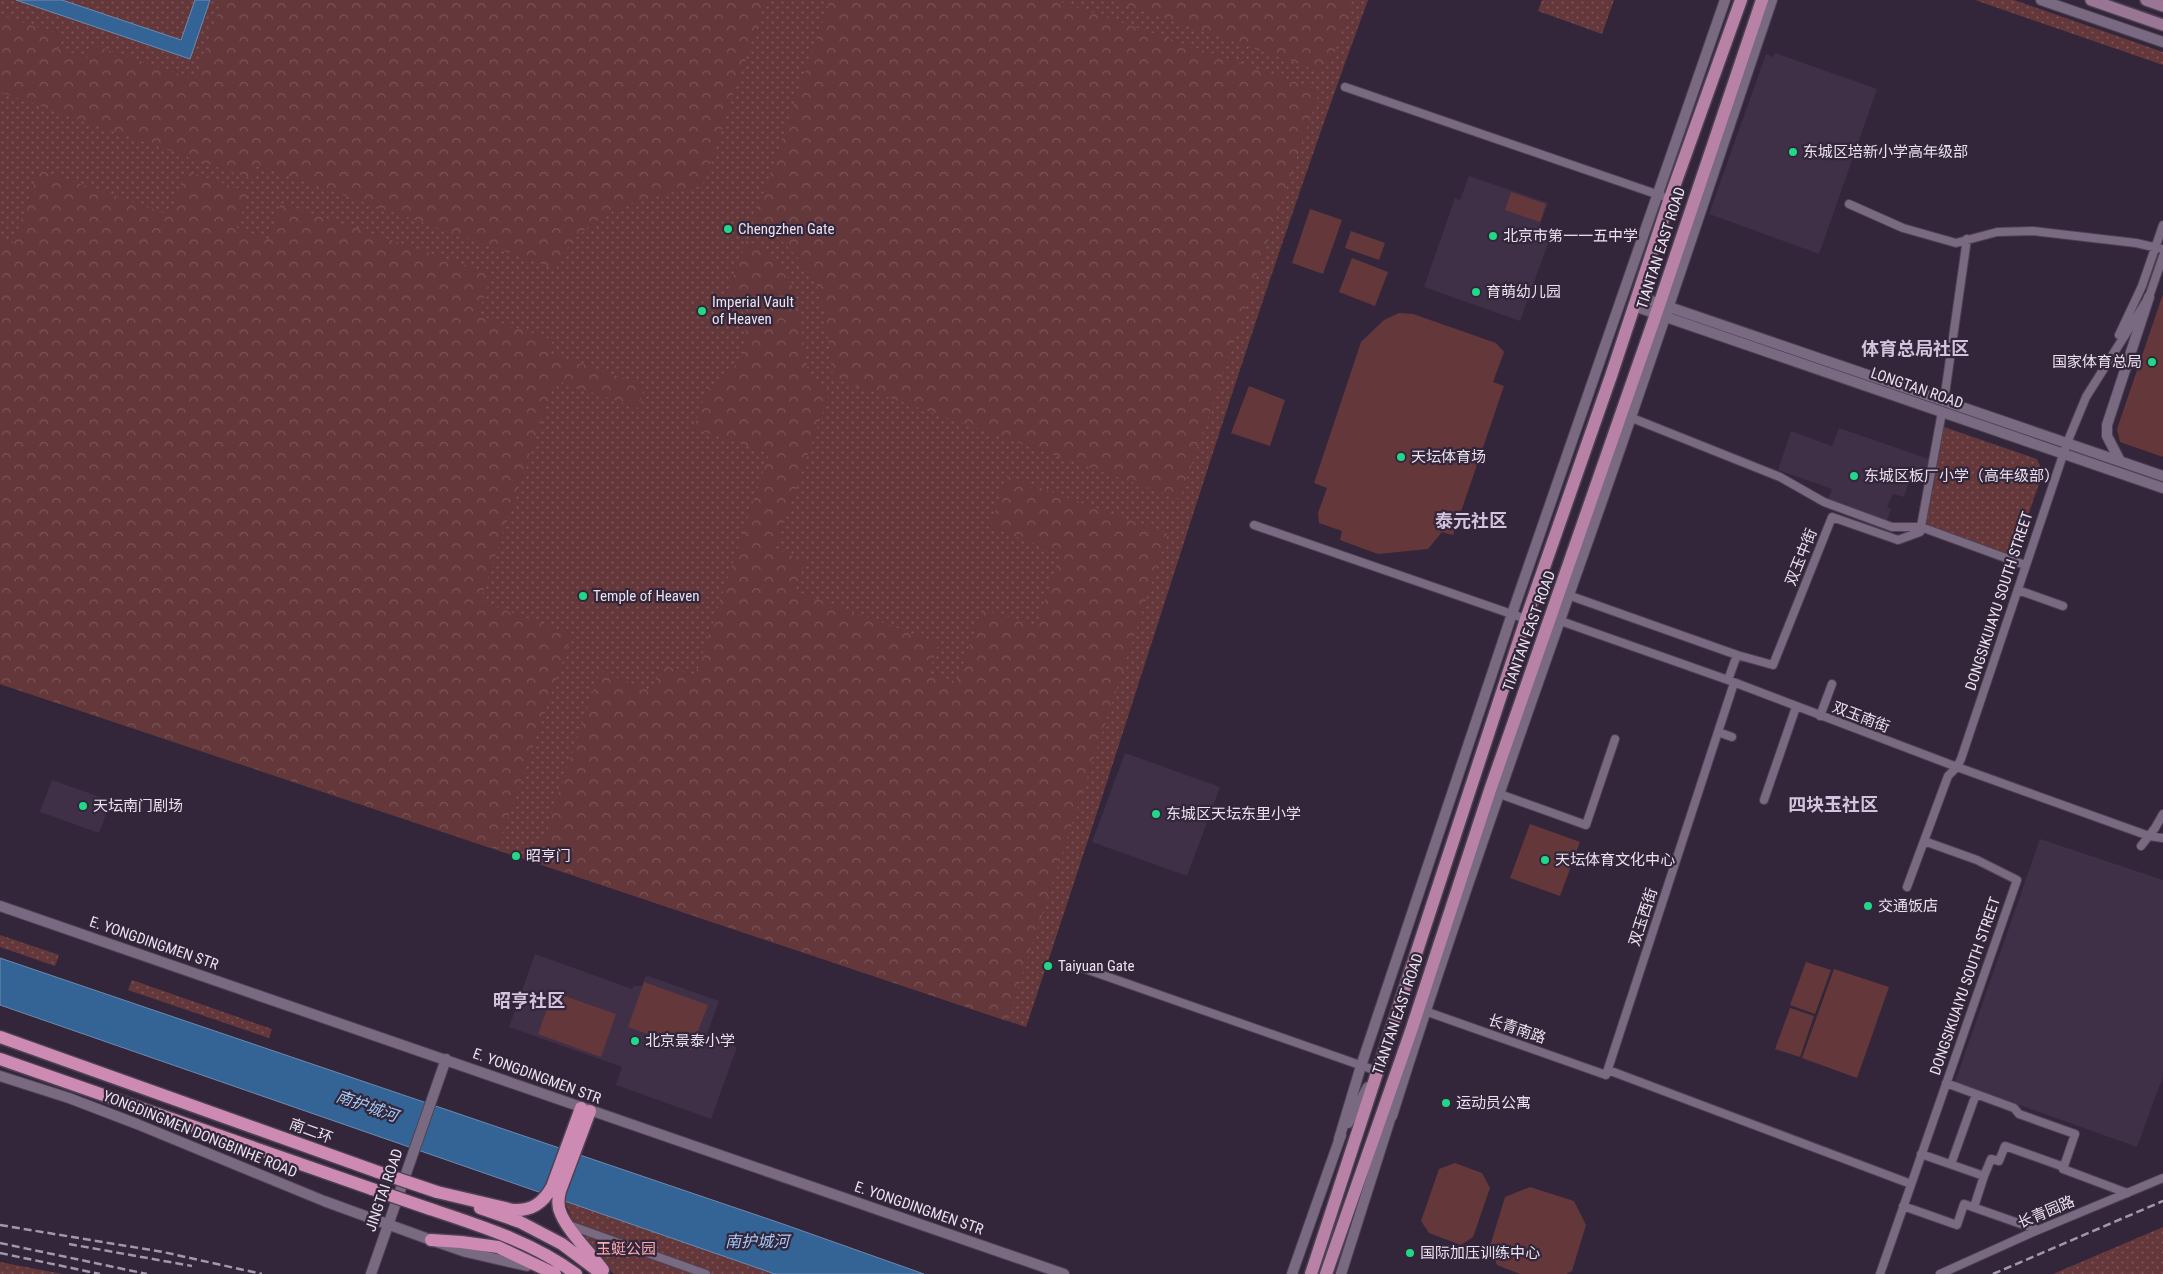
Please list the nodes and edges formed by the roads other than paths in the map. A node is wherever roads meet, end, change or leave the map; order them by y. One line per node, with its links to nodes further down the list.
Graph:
1 (1725, 0): 12 (street)
2 (1741, 0): 13 (main road, TIANTAN EAST ROAD)
3 (1762, 0): 21 (main road, TIANTAN EAST ROAD)
4 (1772, 0): 21 (street)
5 (2041, 0): 10 (street)
6 (2091, 0): 9 (main road)
7 (2146, 0): 8 (main road)
8 (2163, 6)
9 (2163, 25)
10 (2163, 42)
11 (1345, 87): 12 (street)
12 (1658, 194): 13 (street); 37 (street)
13 (1670, 198): 20 (main road, TIANTAN EAST ROAD)
14 (1849, 204): 16 (street)
15 (2163, 225): 17 (street)
16 (1967, 239): 17 (street); 23 (street)
17 (2159, 248): 22 (street)
18 (2163, 256): 19 (street)
19 (2148, 297): 22 (street); 28 (street)
20 (1635, 301): 21 (street, LONGTAN ROAD); 38 (main road, TIANTAN EAST ROAD)
21 (1662, 310): 23 (street, LONGTAN ROAD); 24 (street, LONGTAN ROAD); 25 (main road, TIANTAN EAST ROAD)
22 (2107, 362): 26 (street, DONGSIKUIAYU SOUTH STREET)
23 (1944, 401): 26 (street, LONGTAN ROAD)
24 (1942, 412): 27 (street, LONGTAN ROAD); 32 (street)
25 (1626, 416): 32 (street); 35 (main road, TIANTAN EAST ROAD)
26 (2067, 443): 27 (street, DONGSIKUIAYU SOUTH STREET); 28 (street, LONGTAN ROAD)
27 (2063, 453): 30 (street, LONGTAN ROAD); 33 (street, DONGSIKUIAYU SOUTH STREET)
28 (2120, 461): 29 (street, LONGTAN ROAD)
29 (2163, 476)
30 (2163, 488)
31 (1254, 525): 37 (street)
32 (1921, 528): 33 (street); 40 (street, 双玉中街)
33 (2025, 566): 34 (street, DONGSIKUIAYU SOUTH STREET)
34 (2018, 590): 36 (street); 48 (street, DONGSIKUIAYU SOUTH STREET)
35 (1564, 594): 39 (main road, TIANTAN EAST ROAD); 40 (street)
36 (2062, 606)
37 (1512, 614): 38 (street); 64 (street)
38 (1526, 619): 65 (main road, TIANTAN EAST ROAD)
39 (1555, 619): 41 (street, 双玉南街); 49 (main road, TIANTAN EAST ROAD)
40 (1737, 655): 41 (street)
41 (1731, 681): 43 (street, 双玉南街); 45 (street, 双玉西街)
42 (1832, 684): 44 (street)
43 (1796, 707): 44 (street, 双玉南街); 50 (street)
44 (1820, 716): 48 (street, 双玉南街)
45 (1718, 732): 46 (street); 66 (street, 双玉西街)
46 (1732, 737)
47 (1615, 739): 49 (street)
48 (1957, 768): 52 (street, 双玉南街); 54 (street)
49 (1494, 791): 59 (main road, TIANTAN EAST ROAD)
50 (1764, 800)
51 (2163, 814): 52 (street)
52 (2149, 836): 53 (street, 双玉南街); 55 (street)
53 (2163, 838)
54 (1924, 841): 56 (street); 68 (street, DONGSIKUAIYU SOUTH STREET)
55 (2141, 846)
56 (1907, 887)
57 (0, 906): 62 (street, E. YONGDINGMEN STR)
58 (1074, 965): 64 (street)
59 (1421, 1010): 63 (main road, TIANTAN EAST ROAD); 66 (street, 长青南路); 71 (street)
60 (0, 1037): 80 (highway, 南二环, bridge)
61 (0, 1058): 93 (highway, bridge)
62 (446, 1059): 70 (street, E. YONGDINGMEN STR); 85 (street, JINGTAI ROAD)
63 (1399, 1063): 71 (street); 89 (main road, TIANTAN EAST ROAD)
64 (1361, 1066): 65 (street); 73 (street)
65 (1377, 1071): 73 (street); 88 (main road, TIANTAN EAST ROAD)
66 (1607, 1072): 79 (street, 长青南路)
67 (0, 1076): 85 (street, YONGDINGMEN DONGBINHE ROAD)
68 (1946, 1083): 69 (street); 74 (street, DONGSIKUAIYU SOUTH STREET)
69 (1976, 1094): 75 (street); 76 (street)
70 (586, 1109): 72 (highway); 97 (street, E. YONGDINGMEN STR)
71 (1392, 1116): 99 (street)
72 (576, 1135): 80 (highway); 84 (highway)
73 (1339, 1139): 98 (street)
74 (1922, 1154): 75 (street); 79 (street, DONGSIKUAIYU SOUTH STREET)
75 (1950, 1164): 77 (street)
76 (2064, 1166): 77 (street); 81 (street)
77 (1984, 1176): 83 (street)
78 (2163, 1178): 81 (street, 长青园路)
79 (1911, 1184): 82 (street, DONGSIKUAIYU SOUTH STREET)
80 (437, 1192): 94 (highway, 南二环)
81 (2127, 1194): 86 (street, 长青园路)
82 (1904, 1206): 83 (street); 100 (street, DONGSIKUAIYU SOUTH STREET)
83 (1974, 1207): 86 (street)
84 (564, 1219): 95 (highway); 96 (street)
85 (388, 1224): 87 (street, YONGDINGMEN DONGBINHE ROAD); 90 (street, JINGTAI ROAD)
86 (2038, 1230): 101 (street, 长青园路)
87 (431, 1240): 91 (street, YONGDINGMEN DONGBINHE ROAD); 92 (highway)
88 (1313, 1271)
89 (1326, 1273)
90 (370, 1274)
91 (542, 1274)
92 (554, 1274)
93 (576, 1274)
94 (602, 1274)
95 (606, 1274)
96 (706, 1274)
97 (1064, 1274)
98 (1292, 1274)
99 (1342, 1274)
100 (1880, 1274)
101 (1940, 1274)

